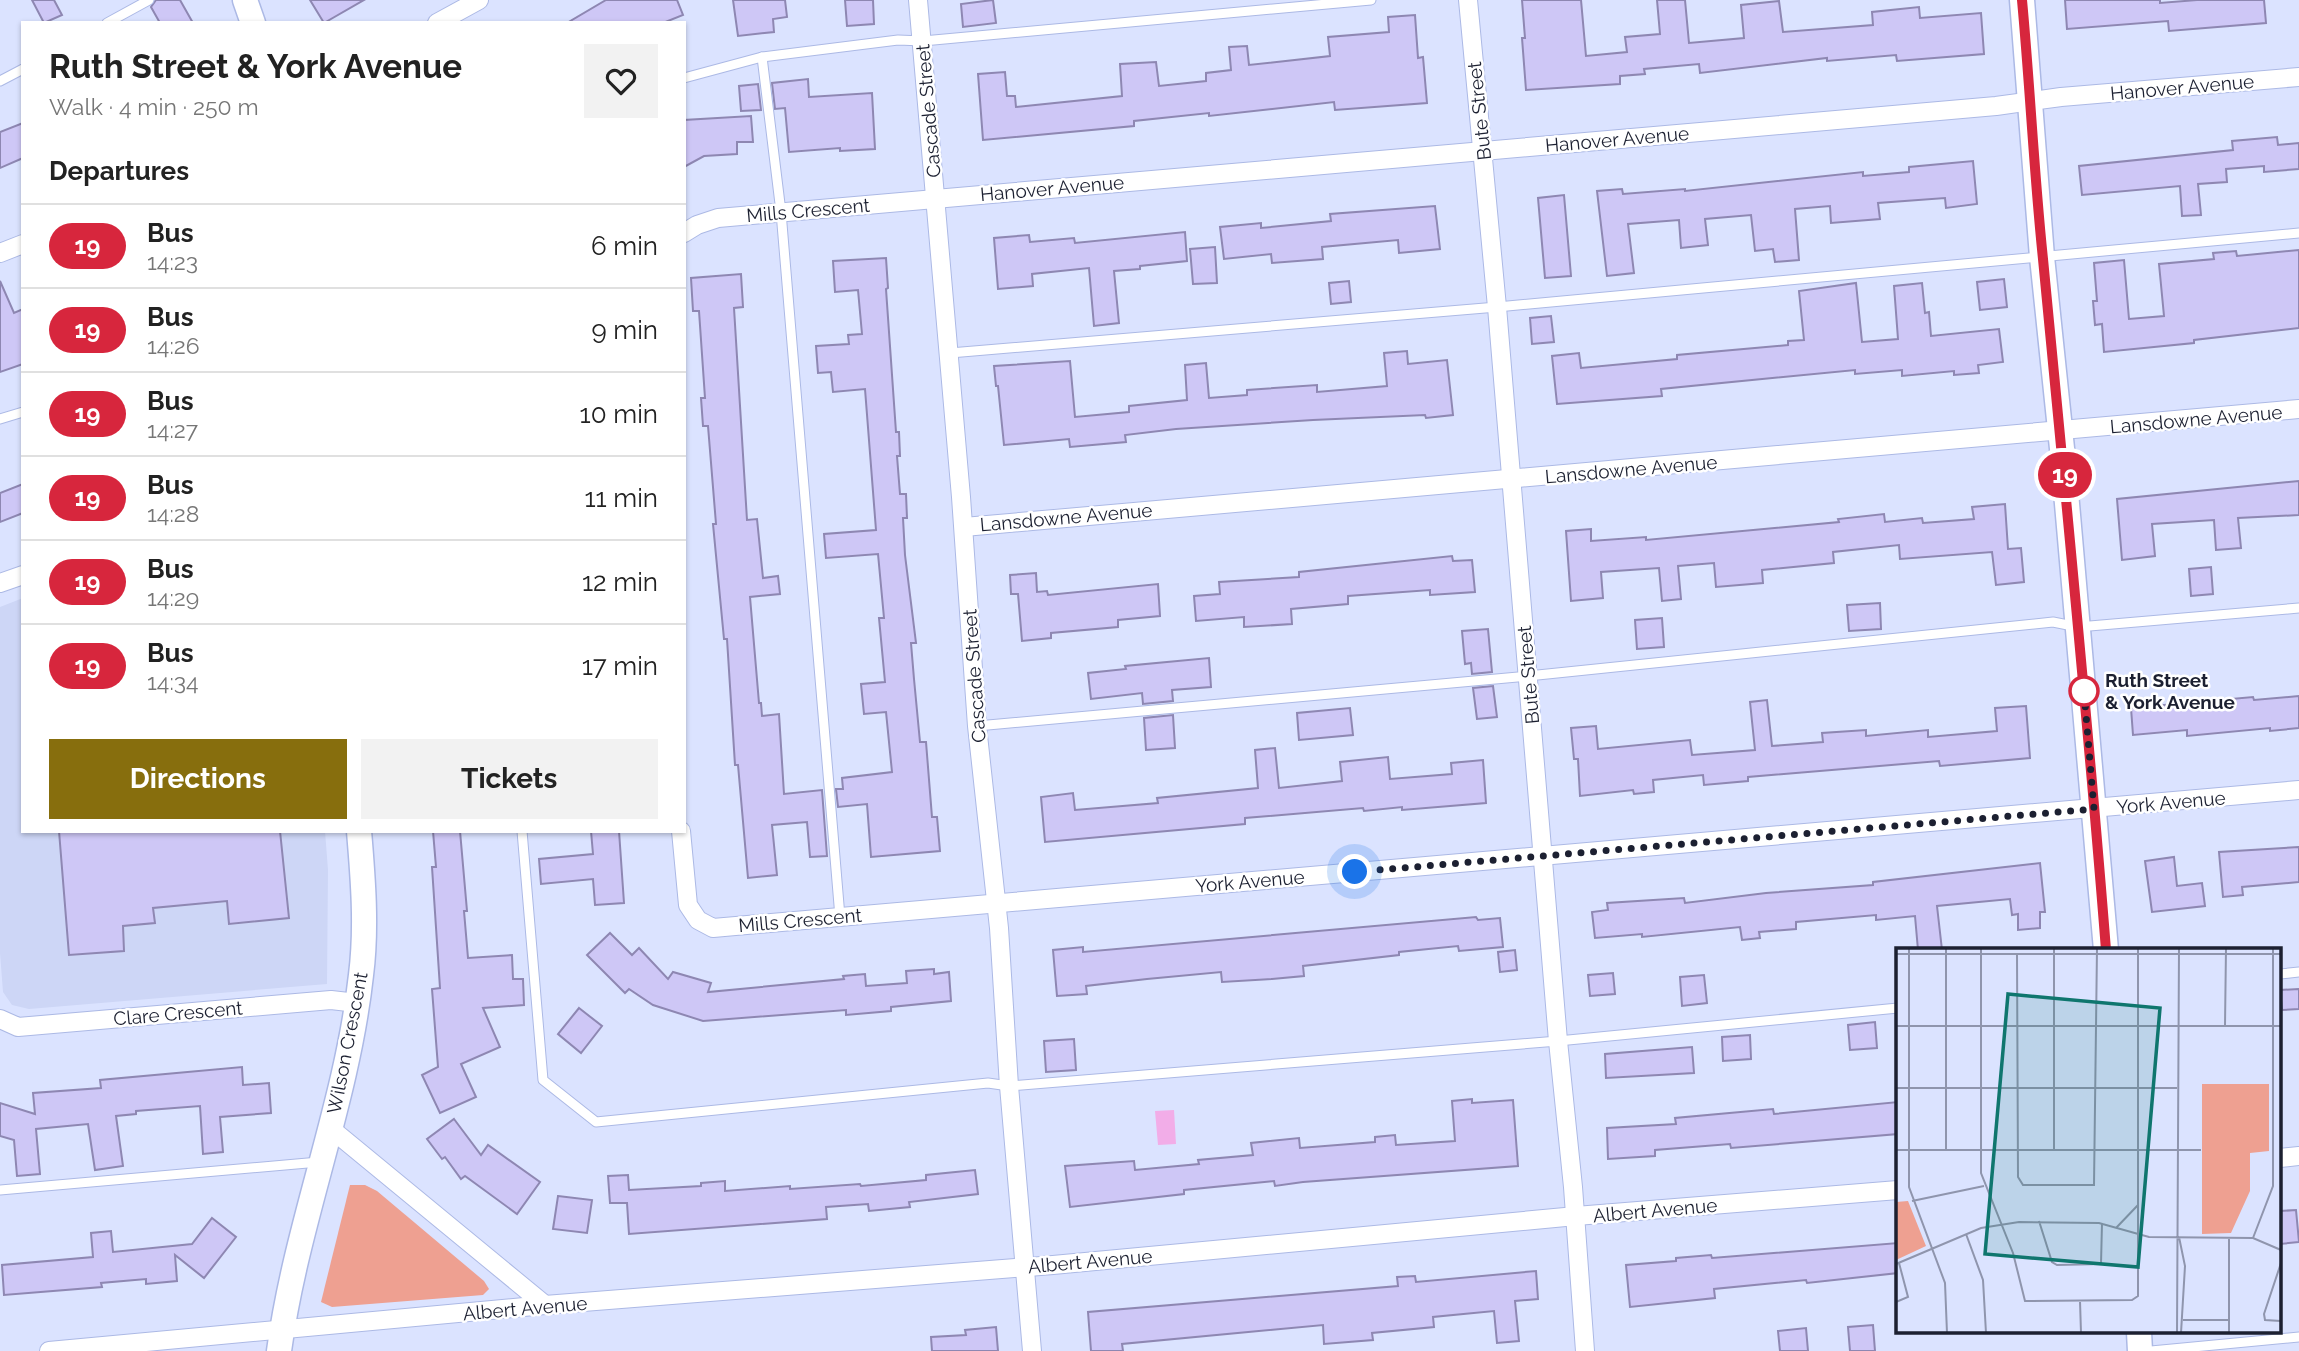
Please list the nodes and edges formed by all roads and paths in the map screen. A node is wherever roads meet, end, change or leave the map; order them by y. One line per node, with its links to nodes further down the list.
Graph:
1 (149, 0): 8 (lane)
2 (245, 0): 9 (street)
3 (479, 0): 10 (street)
4 (918, 0): 11 (street, Cascade Street)
5 (1371, 0): 11 (lane)
6 (1468, 0): 18 (street, Bute Street)
7 (2022, 0): 17 (street)
8 (111, 21)
9 (252, 21)
10 (441, 21)
11 (923, 41): 12 (lane); 19 (street, Cascade Street)
12 (762, 57): 14 (lane); 20 (lane)
13 (21, 70): 16 (lane)
14 (686, 77)
15 (2299, 77): 17 (street, Hanover Avenue)
16 (0, 81)
17 (2032, 101): 18 (street, Hanover Avenue); 25 (street)
18 (1483, 150): 19 (street, Hanover Avenue); 26 (street, Bute Street)
19 (935, 198): 20 (street, Mills Crescent); 27 (street, Cascade Street)
20 (781, 212): 21 (street, Mills Crescent); 47 (lane)
21 (686, 232)
22 (2299, 233): 25 (lane)
23 (21, 245): 24 (street)
24 (0, 253)
25 (2042, 257): 26 (lane); 31 (street)
26 (1497, 307): 27 (lane); 32 (street, Bute Street)
27 (950, 353): 33 (street, Cascade Street)
28 (2299, 410): 31 (street, Lansdowne Avenue)
29 (21, 413): 30 (lane)
30 (0, 419)
31 (2060, 431): 32 (street, Lansdowne Avenue); 37 (street)
32 (1511, 480): 33 (street, Lansdowne Avenue); 38 (street, Bute Street)
33 (964, 527): 39 (street, Cascade Street)
34 (21, 576): 35 (street)
35 (0, 583)
36 (2299, 608): 37 (lane)
37 (2078, 627): 38 (lane); 41 (street)
38 (1528, 676): 39 (lane); 45 (street, Bute Street)
39 (977, 726): 46 (street, Cascade Street)
40 (2299, 790): 41 (street, York Avenue)
41 (2094, 809): 45 (street, York Avenue); 48 (street)
42 (359, 833): 49 (street, Wilson Crescent)
43 (522, 833): 53 (lane)
44 (681, 833): 47 (street, Mills Crescent)
45 (1542, 855): 46 (street, York Avenue); 52 (street, Bute Street)
46 (996, 903): 47 (street, Mills Crescent); 53 (street, Cascade Street)
47 (840, 916)
48 (2106, 948)
49 (357, 1003): 51 (street, Clare Crescent); 54 (street, Wilson Crescent)
50 (1896, 1008): 52 (lane)
51 (0, 1019)
52 (1558, 1041): 53 (lane); 58 (street, Bute Street)
53 (1009, 1086): 59 (street, Cascade Street)
54 (331, 1128): 55 (street, Wilson Crescent); 60 (street, Wilson Crescent)
55 (320, 1162): 56 (lane); 62 (street, Wilson Crescent)
56 (0, 1190)
57 (1896, 1190): 58 (street, Albert Avenue)
58 (1576, 1216): 59 (street, Albert Avenue); 65 (street, Bute Street)
59 (1024, 1267): 60 (street, Albert Avenue); 64 (street, Cascade Street)
60 (545, 1306): 62 (street, Albert Avenue)
61 (2299, 1337): 66 (lane)
62 (281, 1341): 63 (street, Albert Avenue)
63 (49, 1351)
64 (1032, 1351)
65 (1585, 1351)
66 (2151, 1351)

